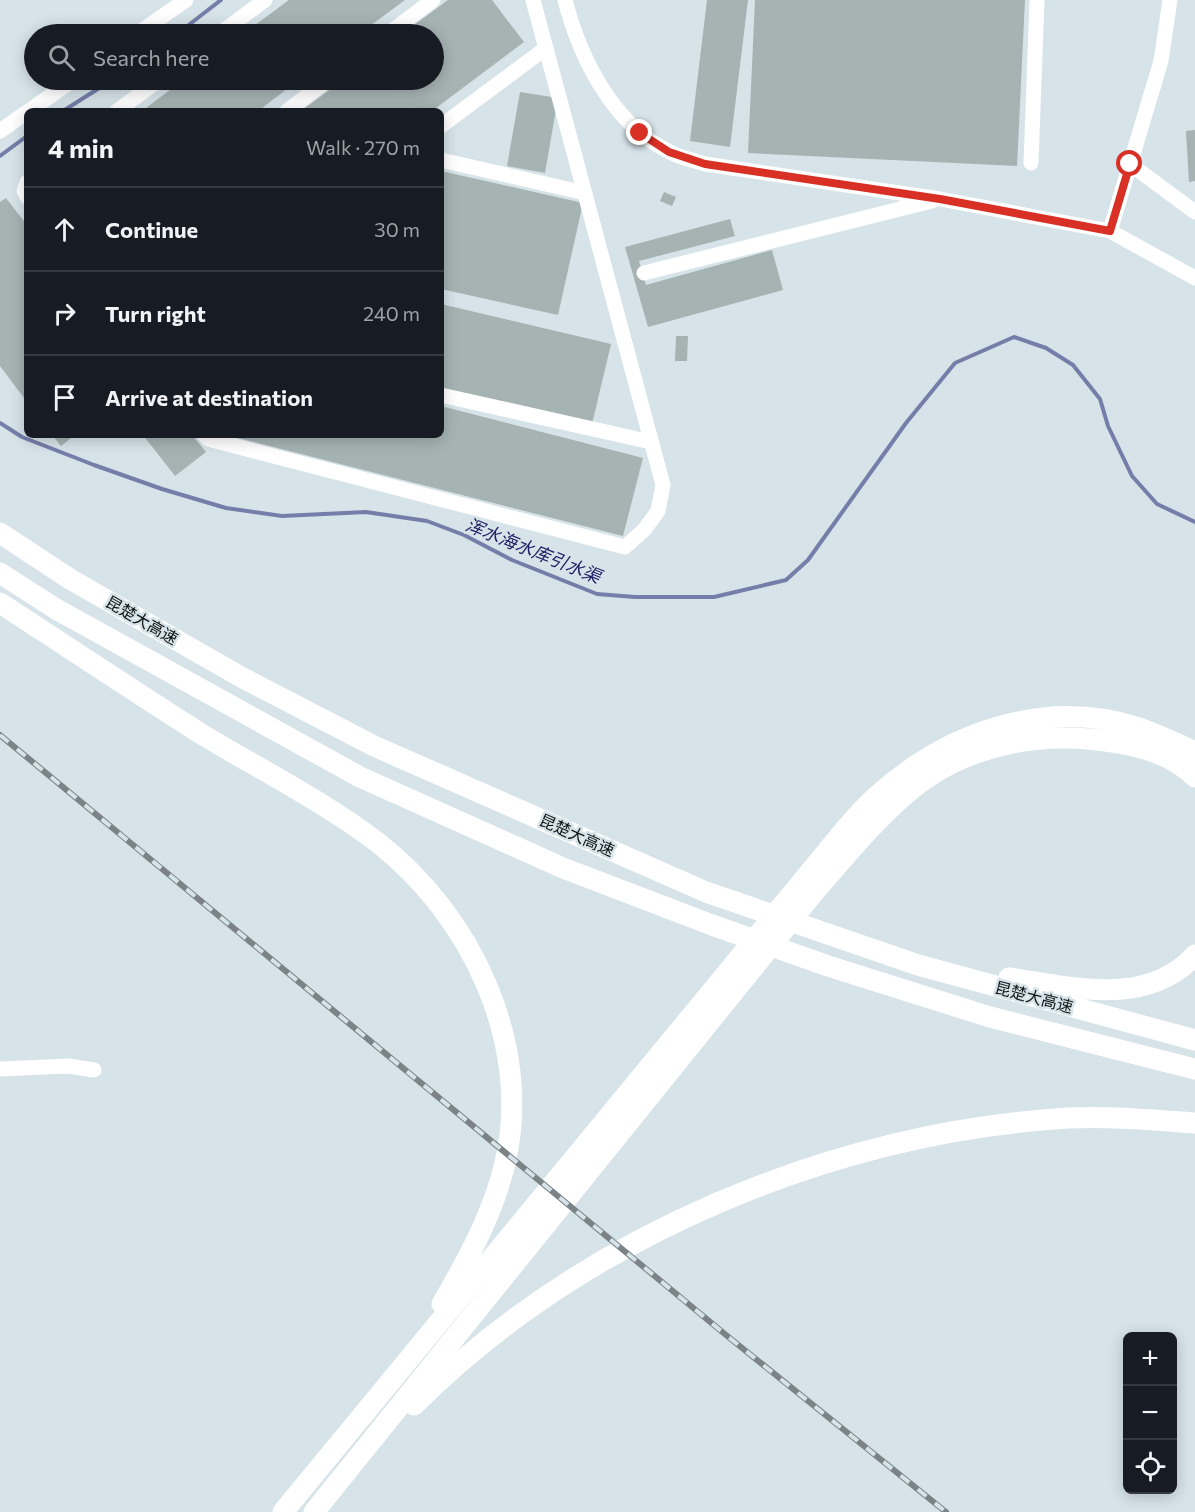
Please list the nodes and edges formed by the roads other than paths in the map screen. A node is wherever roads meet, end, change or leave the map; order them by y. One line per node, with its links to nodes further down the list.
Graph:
1 (186, 0): 8 (street)
2 (265, 0): 9 (street)
3 (433, 0): 10 (street)
4 (533, 0): 11 (street)
5 (565, 0): 25 (street)
6 (1036, 0): 22 (street)
7 (1170, 0): 23 (street)
8 (151, 24)
9 (233, 24)
10 (401, 24)
11 (546, 48): 19 (street); 24 (street)
12 (59, 90): 15 (street)
13 (145, 90): 16 (street)
14 (315, 90): 17 (street)
15 (34, 108)
16 (121, 108)
17 (291, 108)
18 (24, 115): 20 (street)
19 (444, 124)
20 (0, 131)
21 (444, 161): 24 (street)
22 (1031, 164)
23 (1130, 164): 26 (street); 27 (street)
24 (585, 193): 32 (street)
25 (940, 199): 27 (street); 28 (street)
26 (1195, 212)
27 (1110, 231): 29 (street)
28 (644, 273)
29 (1195, 278)
30 (444, 396): 32 (street)
31 (207, 438): 32 (street)
32 (651, 442)
33 (0, 533): 40 (highway, 昆楚大高速)
34 (0, 573): 44 (highway, 昆楚大高速)
35 (0, 603): 47 (highway)
36 (1195, 752): 38 (highway)
37 (1195, 777): 38 (highway)
38 (807, 887): 42 (highway)
39 (1195, 955): 40 (highway)
40 (918, 965): 41 (highway, 昆楚大高速)
41 (1195, 1040)
42 (666, 1061): 47 (highway); 48 (highway)
43 (0, 1069): 45 (street)
44 (1195, 1069)
45 (94, 1070)
46 (1195, 1123): 48 (highway)
47 (412, 1357): 49 (highway)
48 (345, 1473): 50 (highway)
49 (283, 1512)
50 (314, 1512)

